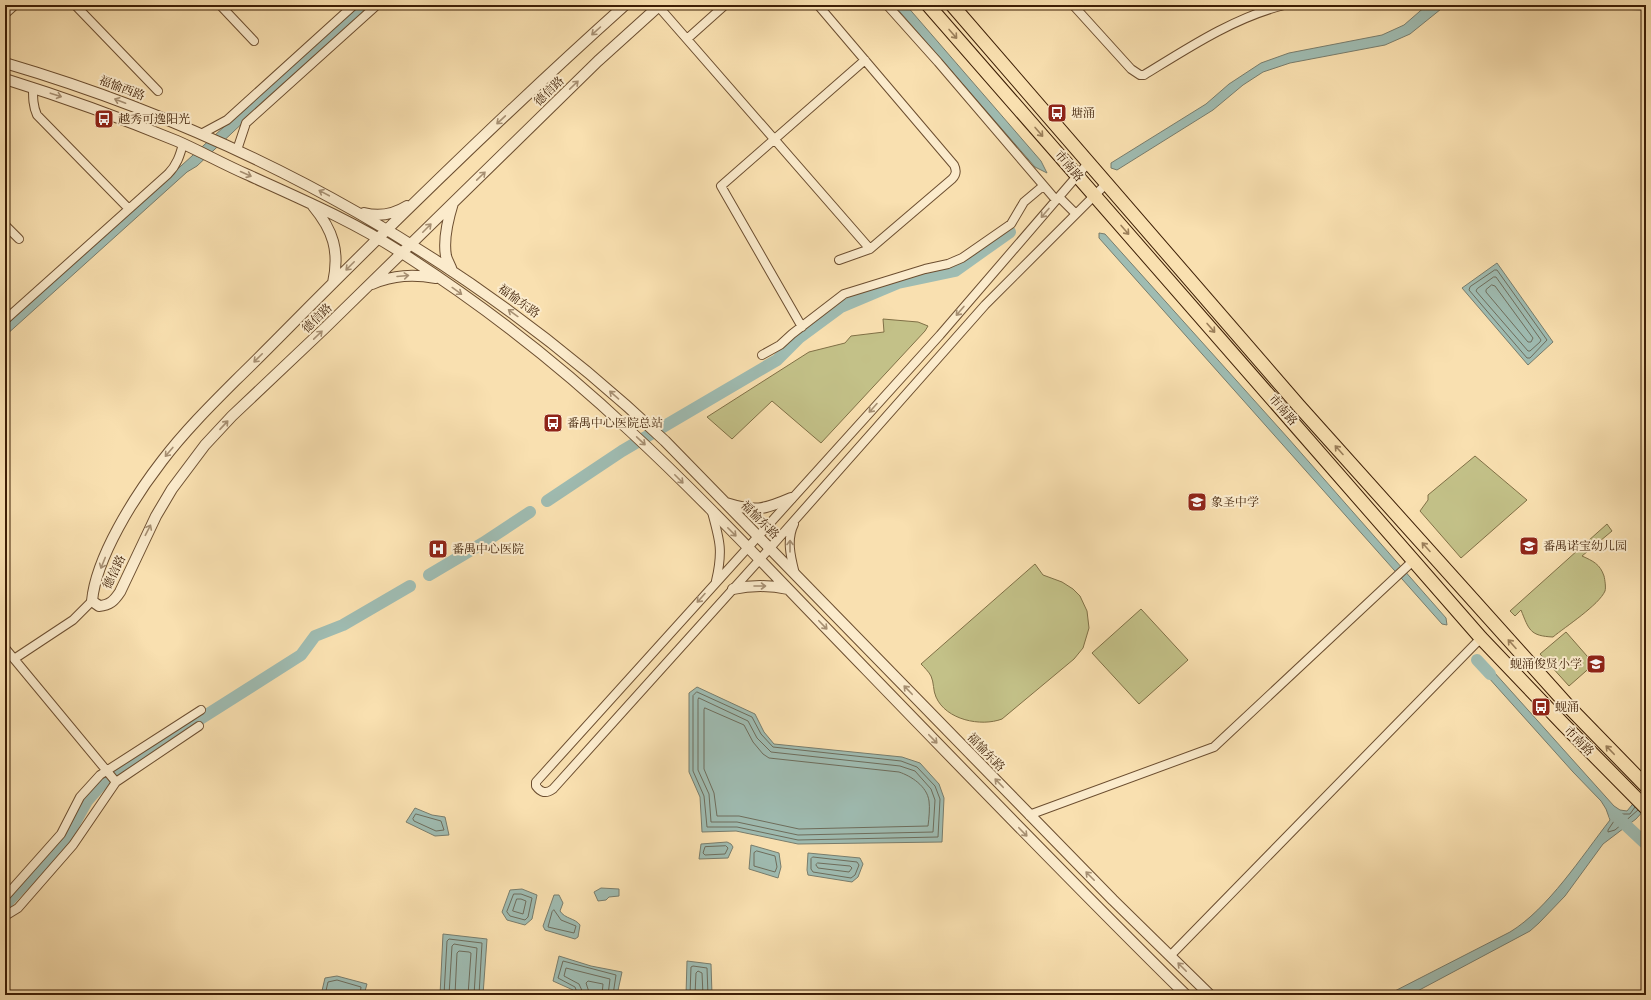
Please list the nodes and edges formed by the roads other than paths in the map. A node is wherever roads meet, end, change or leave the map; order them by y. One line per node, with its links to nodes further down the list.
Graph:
1 (15, 5): 15 (street)
2 (75, 5): 22 (street)
3 (220, 5): 17 (street)
4 (354, 5): 23 (street)
5 (377, 5): 28 (street)
6 (625, 5): 36 (street, 德信路, one-way to 36)
7 (725, 5): 16 (street)
8 (818, 5): 18 (street)
9 (887, 5): 33 (street)
10 (928, 5): 29 (highway, 市南路, one-way to 29)
11 (952, 5): 26 (highway, 市南路)
12 (1073, 5): 13 (street)
13 (1284, 5)
14 (659, 6): 16 (street); 37 (street, 德信路, one-way to 14)
15 (5, 14)
16 (686, 39): 24 (street)
17 (254, 41)
18 (865, 60): 24 (street); 49 (street)
19 (5, 63): 23 (street, 福愉西路, one-way to 19)
20 (5, 79): 21 (street)
21 (33, 88): 25 (street, one-way to 25); 40 (street)
22 (158, 91)
23 (205, 135): 27 (street, 福愉西路)
24 (774, 139): 49 (street); 57 (street)
25 (183, 144): 39 (street, one-way to 39); 40 (street)
26 (1073, 144): 29 (highway); 30 (highway, 市南路)
27 (227, 145): 28 (street, 福愉东路)
28 (237, 150): 41 (street, 福愉东路, one-way to 28)
29 (1060, 156): 31 (highway, 市南路)
30 (1089, 162): 31 (street); 32 (highway, 市南路)
31 (1077, 176): 34 (highway, 市南路); 35 (street)
32 (1107, 183): 34 (street); 38 (highway, 市南路)
33 (1043, 186): 35 (street); 57 (street)
34 (1095, 195): 42 (street); 43 (highway, 市南路)
35 (1057, 199): 42 (street); 60 (street, one-way to 60)
36 (418, 200): 41 (street); 45 (street, 德信路)
37 (453, 202): 48 (street, 德信路, one-way to 37); 52 (street)
38 (1124, 203): 43 (highway); 81 (highway, 市南路, one-way to 38)
39 (312, 204): 46 (street); 54 (street)
40 (129, 209): 56 (street)
41 (358, 212): 45 (street, 福愉东路)
42 (1076, 214): 63 (street)
43 (1112, 215): 68 (highway, 市南路, one-way to 68)
44 (5, 225): 47 (street)
45 (388, 230): 46 (street, 德信路); 48 (street, 福愉东路)
46 (378, 238): 50 (street); 54 (street, 德信路, one-way to 54)
47 (19, 239)
48 (411, 244): 50 (street, 德信路); 52 (street, 福愉东路)
49 (870, 249): 51 (street)
50 (402, 252): 53 (street); 55 (street, 德信路)
51 (839, 260)
52 (452, 271): 59 (street, 福愉东路, one-way to 52)
53 (440, 279): 55 (street, one-way to 53); 62 (street, one-way to 62)
54 (333, 283): 73 (street, 德信路, one-way to 73)
55 (368, 286): 73 (street, 德信路, one-way to 55)
56 (5, 320)
57 (802, 327): 58 (street)
58 (762, 354)
59 (715, 493): 61 (street, 福愉东路); 62 (street)
60 (791, 498): 61 (street); 64 (street)
61 (724, 502): 64 (street, 福愉东路)
62 (708, 508): 65 (street, one-way to 65); 70 (street)
63 (796, 518): 66 (street); 69 (street, one-way to 63)
64 (757, 536): 65 (street); 66 (street, 福愉东路)
65 (747, 547): 67 (street); 70 (street)
66 (770, 548): 67 (street); 69 (street, 福愉东路)
67 (760, 559): 71 (street); 72 (street)
68 (1410, 564): 74 (highway, 市南路); 83 (street)
69 (795, 574): 83 (street, 福愉东路, one-way to 69)
70 (716, 582): 71 (street, one-way to 71)
71 (733, 589): 72 (street, one-way to 72)
72 (788, 589): 87 (street, one-way to 87)
73 (92, 601): 76 (street)
74 (1481, 638): 82 (highway, 市南路); 86 (street)
75 (5, 648): 76 (street)
76 (14, 659): 79 (street)
77 (201, 710): 79 (street)
78 (200, 726): 80 (street)
79 (107, 771): 80 (street); 84 (street)
80 (115, 781): 85 (street)
81 (1642, 782)
82 (1646, 808)
83 (1030, 815): 86 (street, 福愉东路, one-way to 83)
84 (5, 897)
85 (5, 916)
86 (1170, 956): 88 (street, 福愉东路, one-way to 86)
87 (1186, 995)
88 (1210, 995)

